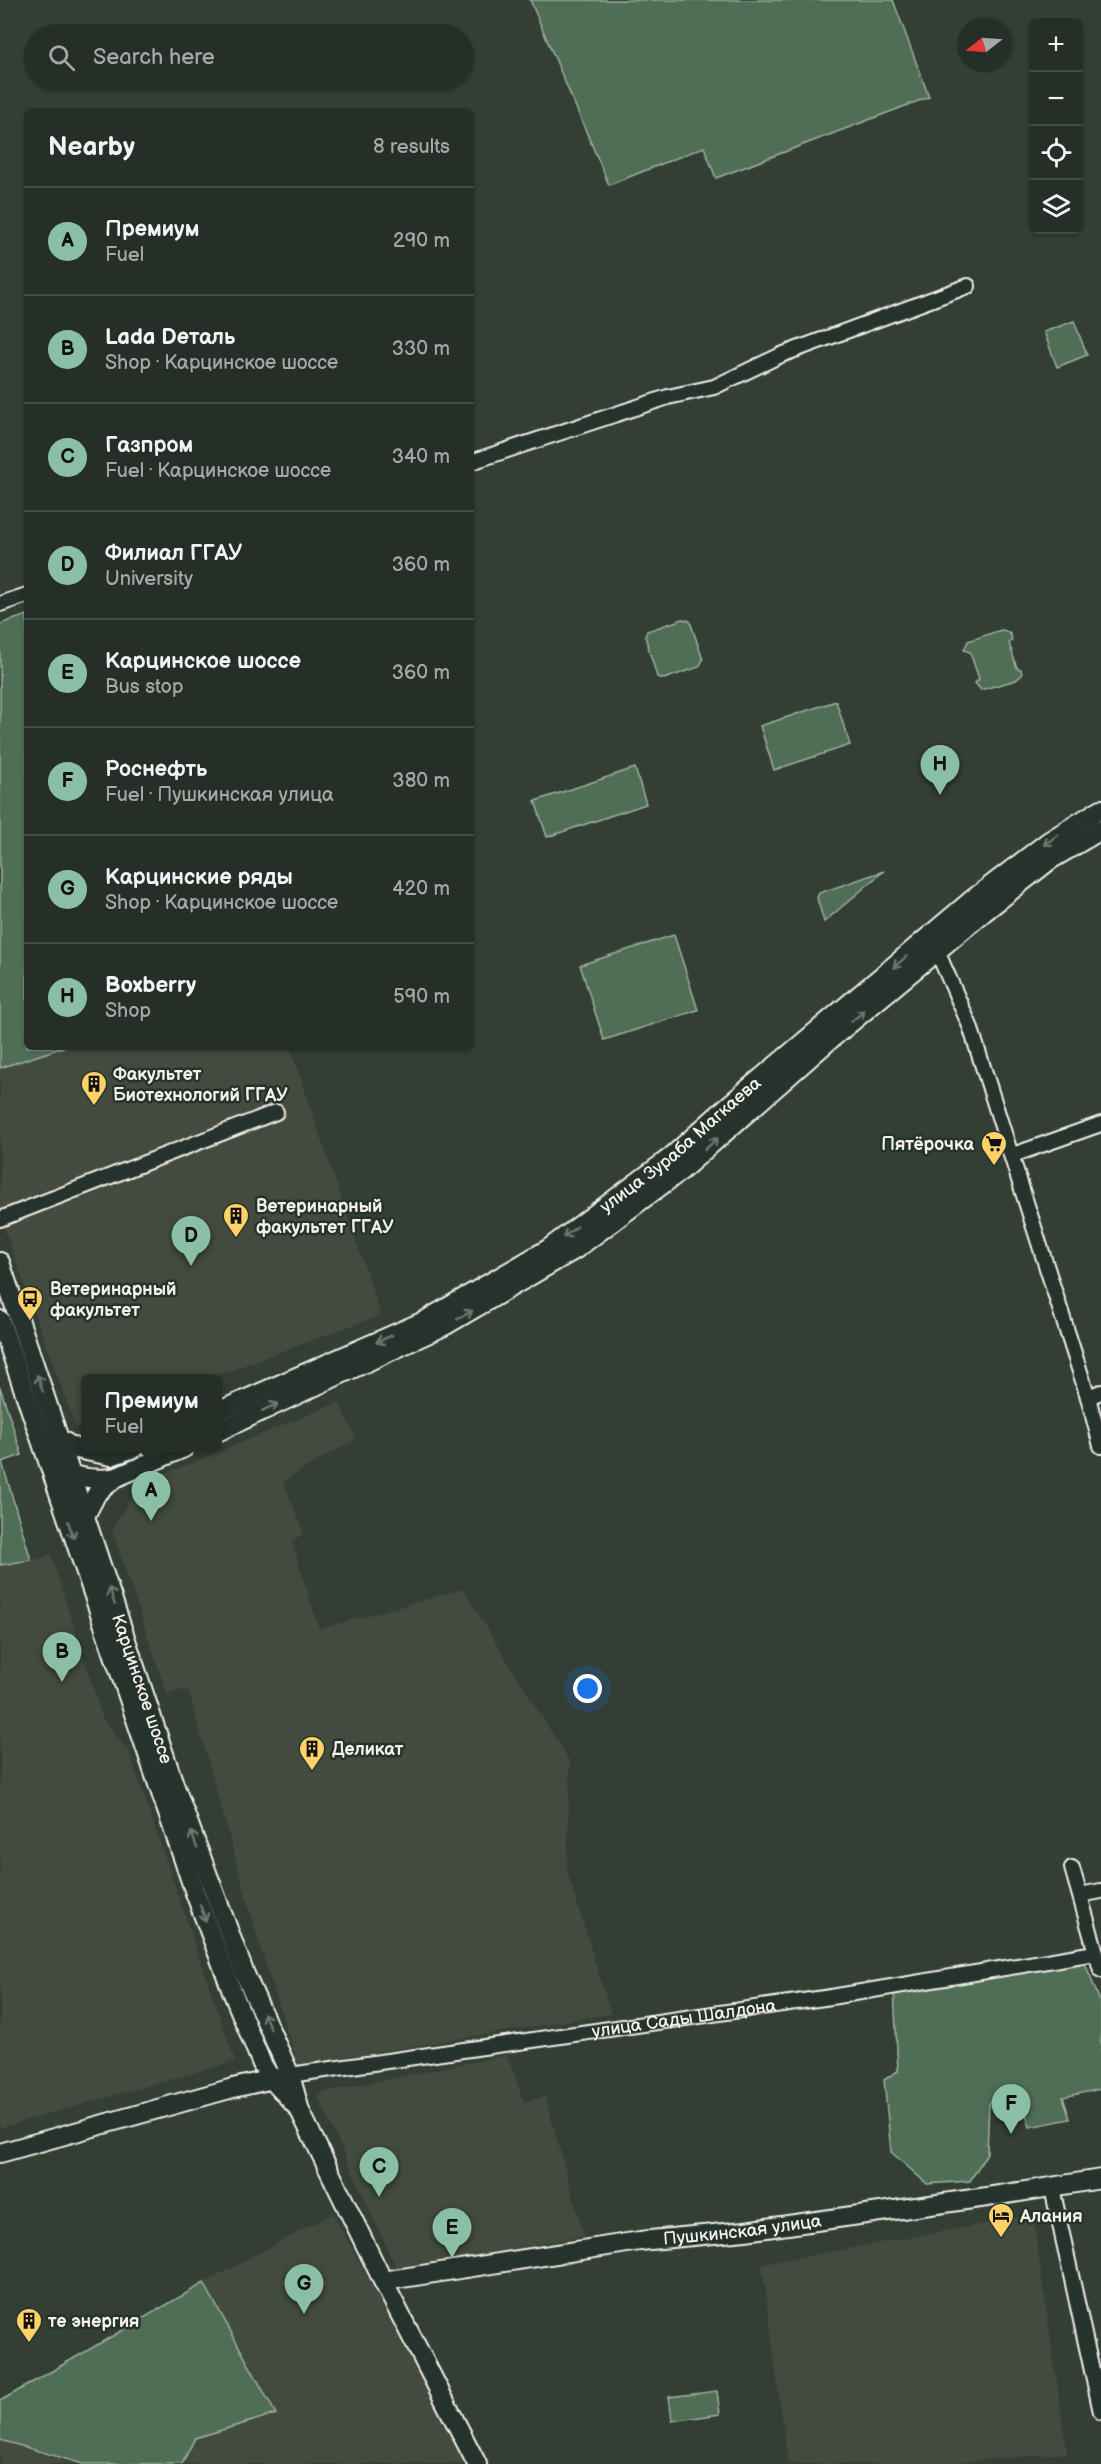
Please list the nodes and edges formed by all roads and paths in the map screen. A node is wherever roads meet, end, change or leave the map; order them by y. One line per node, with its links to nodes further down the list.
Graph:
1 (968, 286): 2 (street)
2 (474, 461)
3 (24, 596): 4 (street)
4 (0, 604)
5 (1101, 809): 11 (main road, улица Зураба Магкаева, one-way to 11)
6 (1101, 830): 7 (main road, улица Зураба Магкаева)
7 (937, 951): 10 (street); 11 (main road, улица Зураба Магкаева, one-way to 7)
8 (276, 1112): 12 (street)
9 (1101, 1124): 10 (street)
10 (1013, 1155): 15 (street)
11 (676, 1164): 16 (main road, улица Зураба Магкаева, one-way to 16); 17 (main road, улица Зураба Магкаева, one-way to 11)
12 (0, 1218)
13 (0, 1262): 18 (main road, Карцинское шоссе, one-way to 13)
14 (0, 1320): 24 (main road, Карцинское шоссе)
15 (1094, 1395): 19 (street)
16 (222, 1410)
17 (222, 1430)
18 (58, 1438): 20 (main road); 26 (main road, Карцинское шоссе)
19 (1101, 1446)
20 (81, 1450)
21 (91, 1452): 25 (main road)
22 (122, 1452): 25 (main road)
23 (175, 1452): 27 (main road)
24 (46, 1455): 26 (main road); 28 (main road, Карцинское шоссе)
25 (111, 1456): 26 (main road)
26 (70, 1473): 27 (main road); 28 (main road); 29 (main road, Карцинское шоссе)
27 (117, 1477): 29 (main road)
28 (60, 1497): 36 (main road, Карцинское шоссе, one-way to 36)
29 (85, 1516): 35 (main road, Карцинское шоссе, one-way to 29)
30 (1072, 1868): 32 (street)
31 (1101, 1891): 32 (street)
32 (1080, 1895): 33 (street)
33 (1095, 1953): 34 (street); 35 (street, улица Сады Шалдона)
34 (1101, 1970)
35 (290, 2075): 36 (main road, улица Сады Шалдона); 37 (main road, Карцинское шоссе)
36 (271, 2079): 37 (main road, Карцинское шоссе); 38 (main road, улица Сады Шалдона)
37 (300, 2111): 41 (main road, Карцинское шоссе)
38 (0, 2153)
39 (1101, 2179): 40 (main road, Пушкинская улица)
40 (1052, 2188): 41 (main road, Пушкинская улица); 42 (street)
41 (383, 2280): 43 (main road, Карцинское шоссе)
42 (1101, 2412)
43 (477, 2464)

